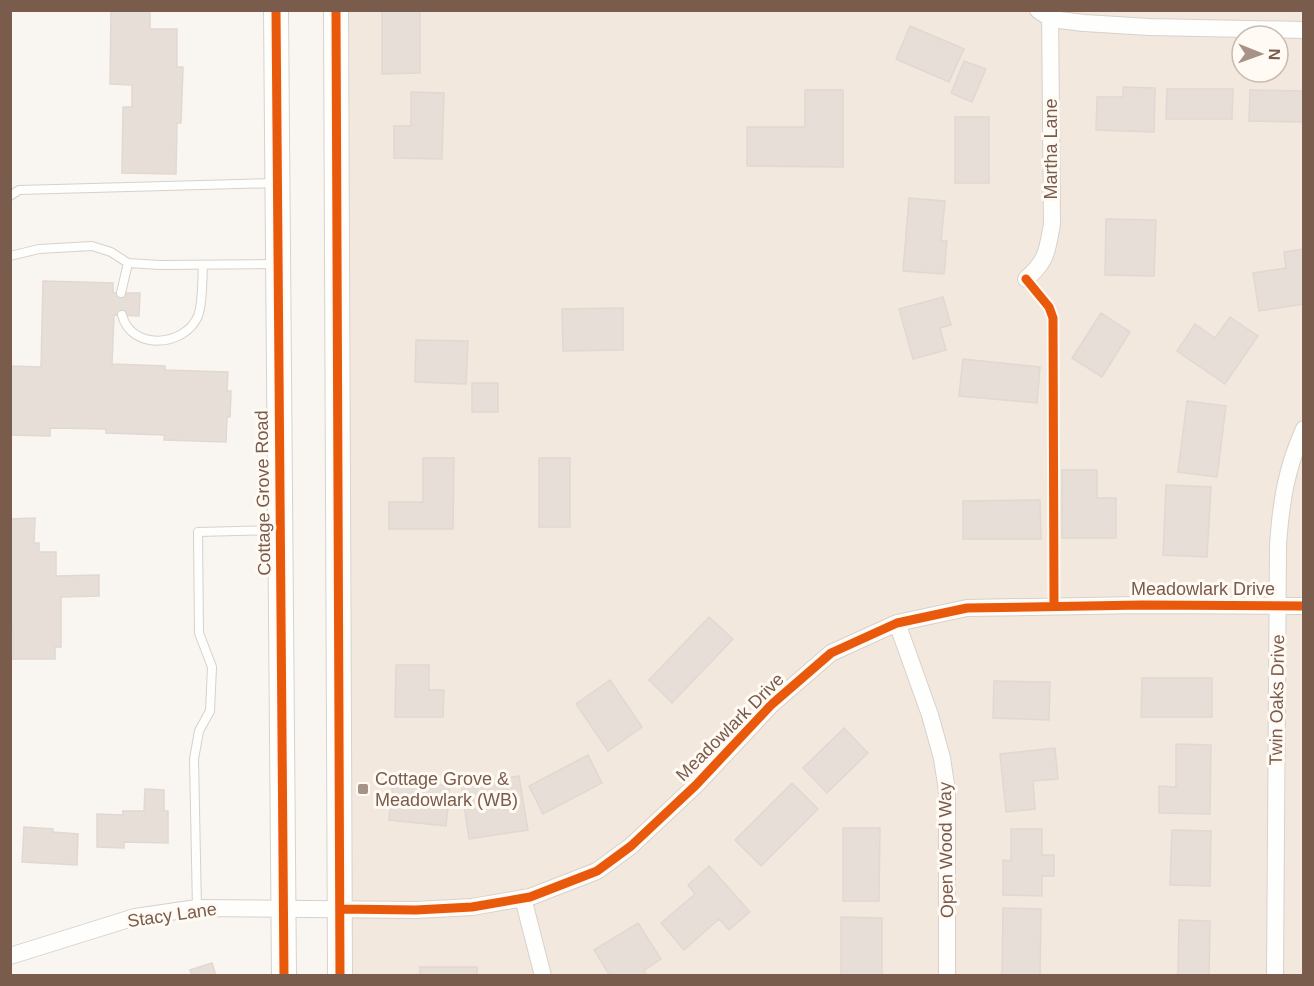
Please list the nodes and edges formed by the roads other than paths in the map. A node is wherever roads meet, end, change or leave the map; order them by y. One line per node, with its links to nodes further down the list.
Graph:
1 (276, 10): 5 (main road, Cottage Grove Road)
2 (336, 10): 22 (main road)
3 (1046, 13): 4 (street); 11 (street, Martha Lane)
4 (1304, 30)
5 (277, 183): 6 (lane); 9 (main road, Cottage Grove Road)
6 (10, 196)
7 (10, 256): 8 (lane)
8 (128, 263): 10 (lane); 12 (lane)
9 (278, 264): 10 (lane); 15 (main road, Cottage Grove Road)
10 (203, 265): 13 (lane)
11 (1026, 279)
12 (121, 293)
13 (122, 315)
14 (1304, 429): 16 (street, Twin Oaks Drive)
15 (280, 530): 20 (lane); 21 (main road, Cottage Grove Road)
16 (1278, 606): 17 (street, Meadowlark Drive); 18 (street, Meadowlark Drive); 28 (street, Twin Oaks Drive)
17 (1304, 606)
18 (897, 623): 19 (street, Meadowlark Drive); 27 (street, Open Wood Way)
19 (523, 898): 22 (street, Meadowlark Drive); 26 (street)
20 (197, 908): 21 (street, Stacy Lane); 23 (street, Stacy Lane)
21 (284, 908): 22 (street, Stacy Lane); 24 (main road, Cottage Grove Road)
22 (340, 909): 25 (main road)
23 (10, 956)
24 (284, 975)
25 (340, 975)
26 (543, 975)
27 (947, 975)
28 (1275, 975)

